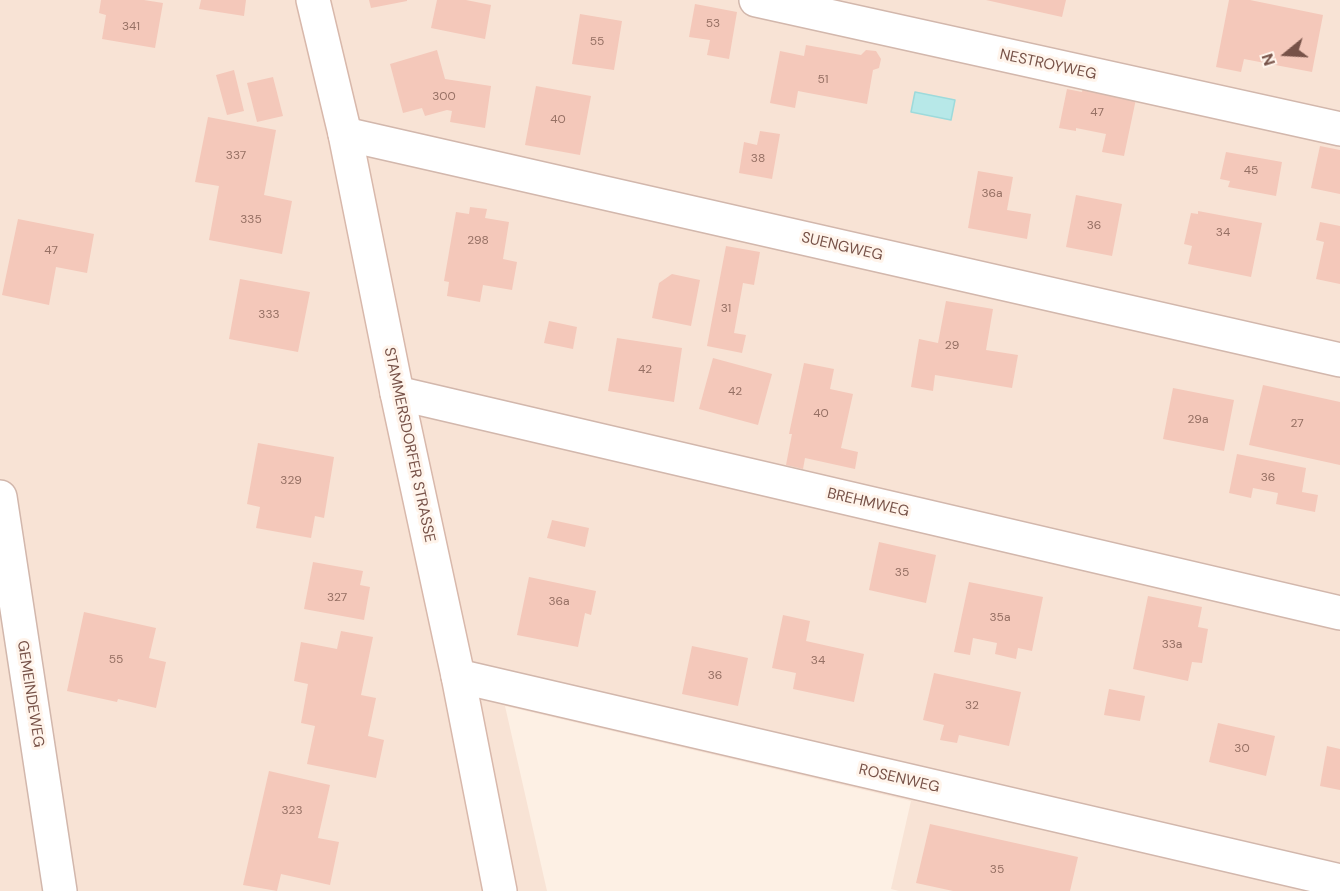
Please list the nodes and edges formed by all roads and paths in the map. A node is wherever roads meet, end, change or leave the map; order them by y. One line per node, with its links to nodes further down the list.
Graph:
1 (313, 0): 4 (street, STAMMERSDORFER STRASSE)
2 (756, 0): 3 (street, NESTROYWEG)
3 (1340, 129)
4 (345, 134): 5 (street, SUENGWEG); 6 (street, STAMMERSDORFER STRASSE)
5 (1340, 360)
6 (397, 393): 8 (street, BREHMWEG); 9 (street, STAMMERSDORFER STRASSE)
7 (0, 497): 11 (street, GEMEINDEWEG)
8 (1340, 613)
9 (458, 676): 10 (street, ROSENWEG); 12 (street, STAMMERSDORFER STRASSE)
10 (1340, 881)
11 (60, 891)
12 (500, 891)

